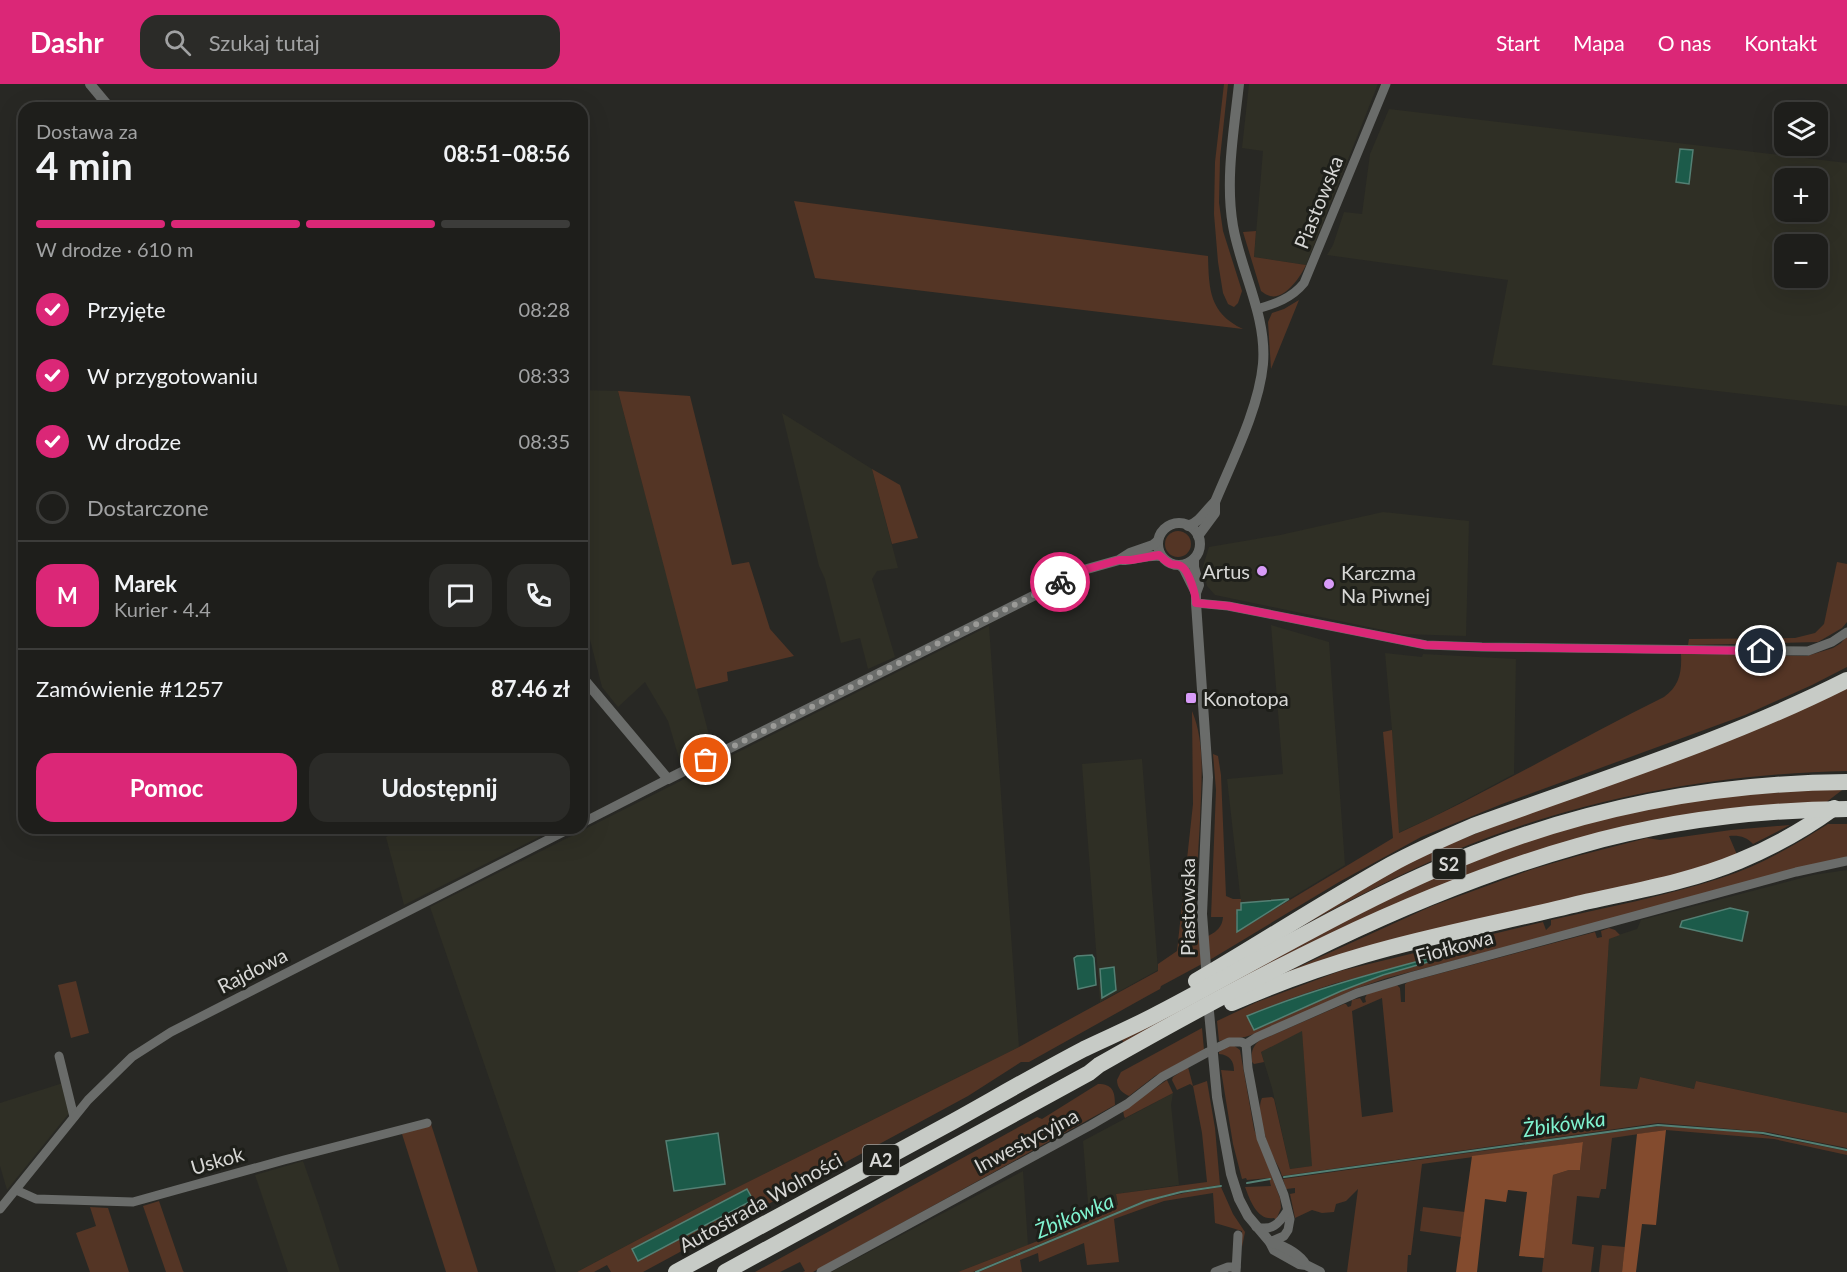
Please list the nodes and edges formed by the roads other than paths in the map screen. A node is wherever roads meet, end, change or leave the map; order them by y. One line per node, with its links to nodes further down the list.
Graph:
1 (90, 84): 4 (street)
2 (1239, 84): 5 (street)
3 (1386, 84): 5 (street, Piastowska)
4 (105, 102)
5 (1257, 309): 6 (street)
6 (1215, 502): 7 (street); 8 (street)
7 (1188, 526): 8 (street); 9 (street)
8 (1198, 536): 11 (street)
9 (1158, 541): 10 (street); 12 (street)
10 (1161, 556): 12 (street); 13 (street)
11 (1194, 559): 13 (street); 14 (street, Piastowska)
12 (1119, 560): 18 (street)
13 (1180, 565): 14 (street, Piastowska)
14 (1196, 598): 15 (street); 34 (street, Piastowska)
15 (1847, 632)
16 (1847, 680): 26 (highway)
17 (588, 684): 18 (street)
18 (668, 779): 22 (street)
19 (1847, 782): 26 (highway, S2)
20 (1847, 798): 28 (highway)
21 (1847, 809): 28 (highway, S2)
22 (588, 820)
23 (560, 834): 29 (street, Rajdowa)
24 (1847, 861): 25 (street, Fiołkowa)
25 (1246, 1044): 33 (street); 40 (street, Inwestycyjna)
26 (1085, 1049): 38 (highway, Autostrada Wolności / A2)
27 (58, 1056): 29 (street)
28 (1089, 1073): 39 (highway, S2)
29 (74, 1117): 31 (street, Rajdowa)
30 (427, 1123): 31 (street, Uskok)
31 (16, 1190): 32 (street, Rajdowa)
32 (0, 1209)
33 (1287, 1211): 34 (street); 36 (street)
34 (1256, 1227): 36 (street, Piastowska)
35 (1238, 1234): 37 (street)
36 (1270, 1242): 42 (street, Piastowska)
37 (1236, 1270): 41 (street)
38 (676, 1272)
39 (724, 1272)
40 (821, 1272)
41 (1215, 1272)
42 (1320, 1272)

